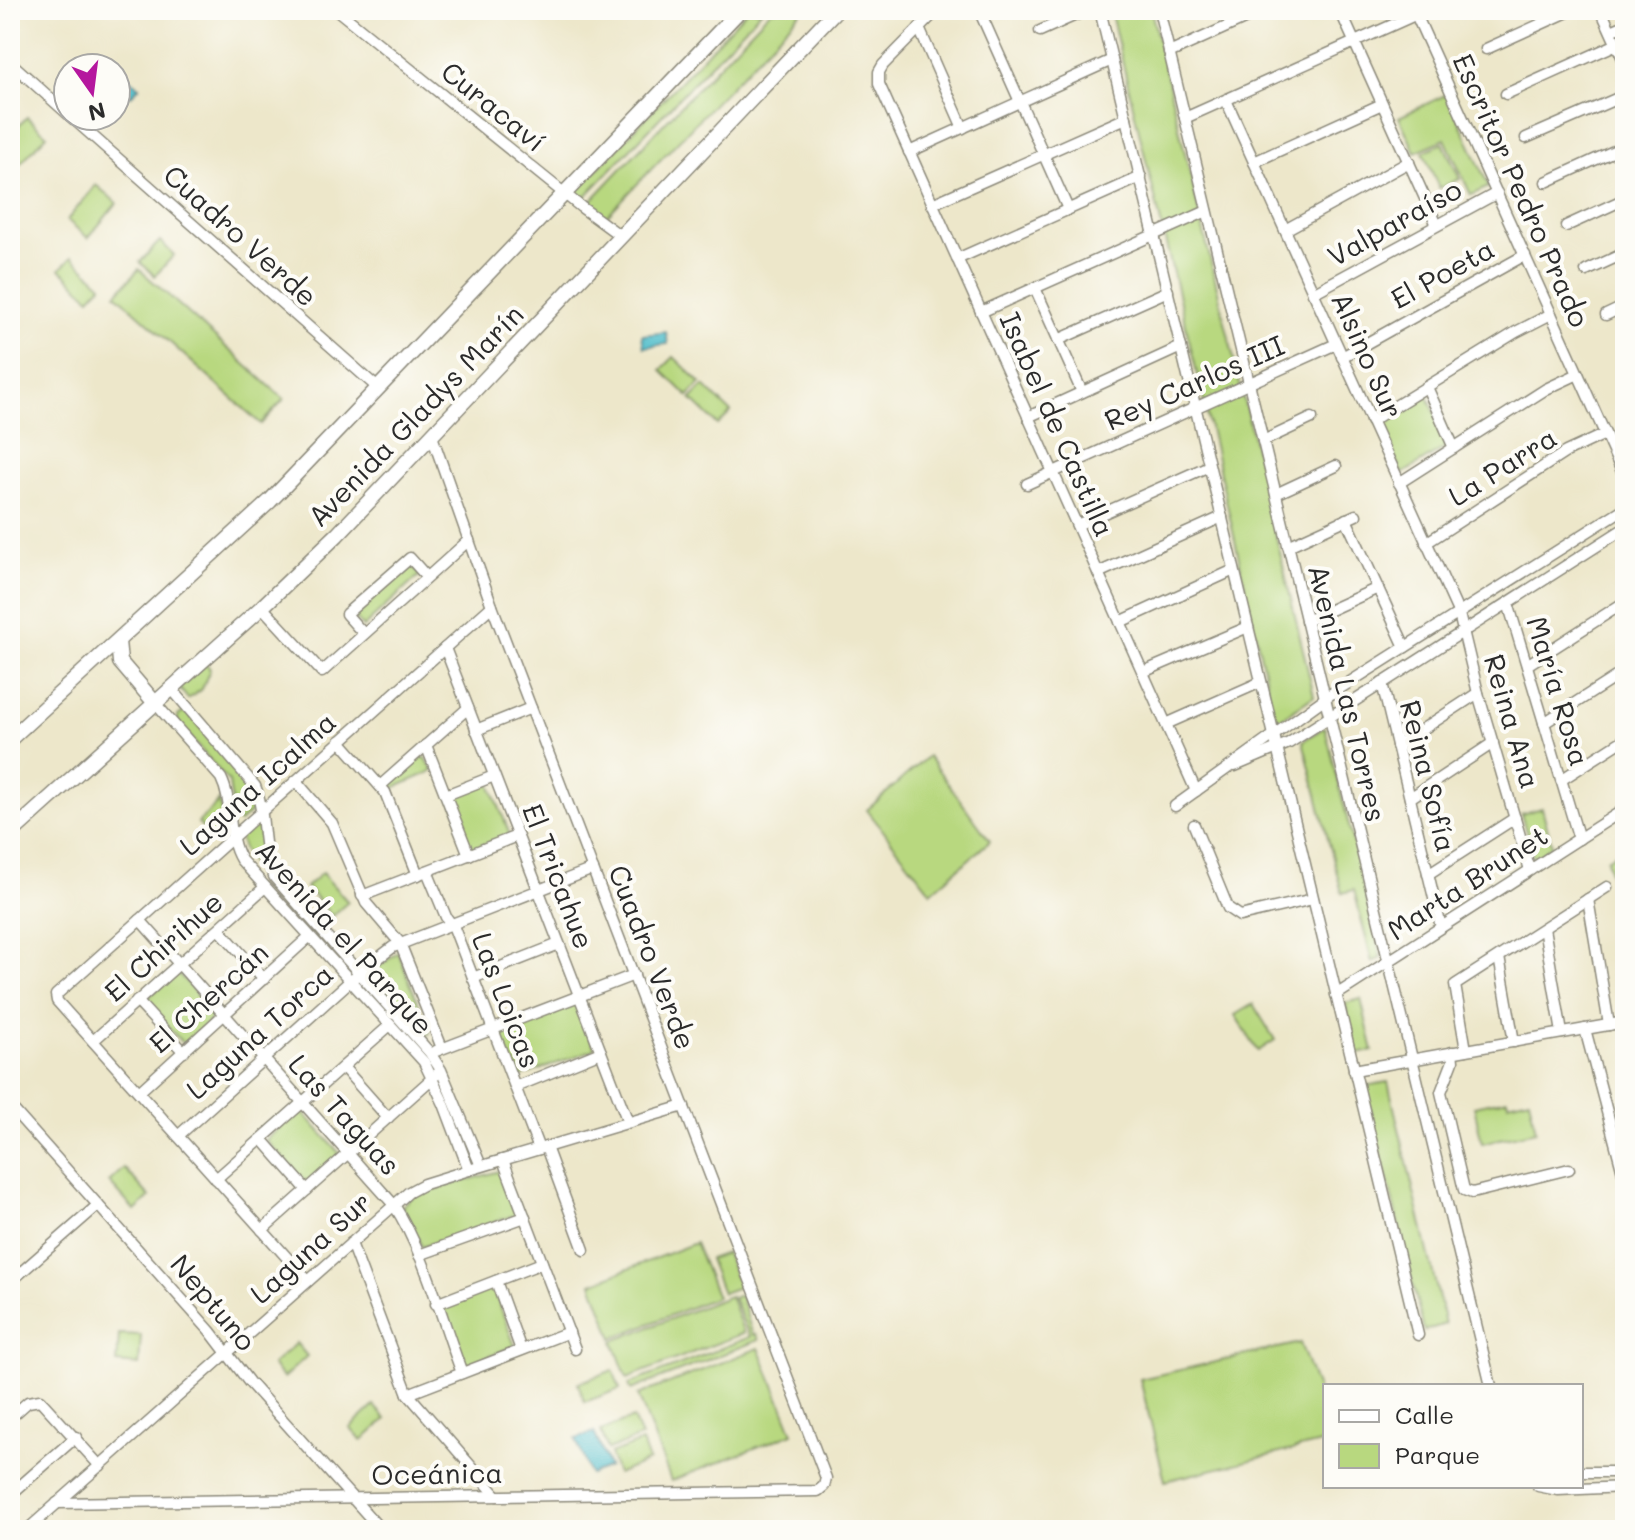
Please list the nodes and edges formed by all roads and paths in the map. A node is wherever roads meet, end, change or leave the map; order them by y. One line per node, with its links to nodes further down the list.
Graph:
1 (337, 10): 45 (street, Curacaví)
2 (740, 10): 45 (main road, Avenida Gladys Marín)
3 (836, 10): 55 (main road, Avenida Gladys Marín)
4 (937, 10): 17 (street)
5 (979, 10): 31 (street)
6 (1050, 10): 15 (street)
7 (1087, 10): 15 (street)
8 (1100, 10): 24 (street)
9 (1159, 10): 23 (street, Avenida Las Torres)
10 (1264, 10): 23 (street)
11 (1340, 10): 20 (street)
12 (1572, 10): 22 (street)
13 (1601, 10): 19 (street)
14 (1419, 11): 20 (street); 46 (street, Escritor Pedro Prado)
15 (1056, 24): 18 (street)
16 (1625, 25): 19 (street)
17 (919, 28): 35 (street); 39 (street, Isabel de Castilla)
18 (1040, 31)
19 (1611, 31): 21 (street)
20 (1354, 42): 30 (street); 32 (street)
21 (1617, 44): 26 (street); 27 (street)
22 (1486, 49)
23 (1169, 53): 34 (street, Avenida Las Torres)
24 (1112, 60): 31 (street); 33 (street)
25 (10, 62): 29 (street, Cuadro Verde)
26 (1625, 63)
27 (1506, 94)
28 (1625, 95): 37 (street)
29 (52, 100)
30 (1226, 100): 34 (street); 41 (street, Alsino Sur)
31 (1019, 102): 35 (street); 40 (street)
32 (1382, 104): 41 (street); 42 (street)
33 (1126, 118): 40 (street); 43 (street)
34 (1185, 118): 50 (street, Avenida Las Torres)
35 (963, 128): 39 (street)
36 (88, 132): 74 (street, Cuadro Verde)
37 (1526, 138)
38 (1625, 146): 44 (street)
39 (909, 152): 48 (street, Isabel de Castilla)
40 (1043, 154): 48 (street); 49 (street)
41 (1254, 162): 53 (street, Alsino Sur)
42 (1409, 162): 51 (street); 53 (street)
43 (1141, 177): 49 (street); 54 (street)
44 (1546, 182)
45 (564, 193): 55 (street, Curacaví); 74 (main road, Avenida Gladys Marín)
46 (1497, 193): 51 (street, Valparaíso); 57 (street, Escritor Pedro Prado)
47 (1625, 199): 52 (street)
48 (932, 204): 58 (street, Isabel de Castilla)
49 (1068, 209): 58 (street)
50 (1207, 211): 54 (street); 72 (street, Avenida Las Torres)
51 (1437, 225): 62 (street, Valparaíso)
52 (1566, 226)
53 (1285, 230): 62 (street, Alsino Sur)
54 (1154, 234): 60 (street); 61 (street)
55 (622, 237): 81 (main road, Avenida Gladys Marín)
56 (1625, 253): 59 (street)
57 (1525, 255): 65 (street, Escritor Pedro Prado); 70 (street, El Poeta)
58 (957, 259): 64 (street, Isabel de Castilla)
59 (1586, 271)
60 (1035, 288): 64 (street); 67 (street)
61 (1168, 291): 67 (street); 69 (street)
62 (1313, 293): 68 (street, Alsino Sur)
63 (1625, 306): 66 (street)
64 (981, 312): 77 (street, Isabel de Castilla)
65 (1551, 314): 71 (street, Escritor Pedro Prado); 73 (street)
66 (1606, 315)
67 (1058, 340): 75 (street)
68 (1336, 344): 70 (street, Alsino Sur); 72 (street, Rey Carlos III)
69 (1181, 347): 75 (street); 76 (street)
70 (1342, 357): 79 (street, Alsino Sur)
71 (1578, 374): 80 (street, Escritor Pedro Prado); 83 (street)
72 (1249, 384): 76 (street, Rey Carlos III); 82 (street, Avenida Las Torres)
73 (1427, 387): 79 (street); 83 (street)
74 (379, 389): 112 (main road, Avenida Gladys Marín)
75 (1082, 392): 77 (street)
76 (1196, 407): 84 (street); 86 (street, Rey Carlos III)
77 (1028, 417): 86 (street, Isabel de Castilla)
78 (1312, 418): 82 (street)
79 (1371, 421): 88 (street, Alsino Sur)
80 (1605, 434): 87 (street, Escritor Pedro Prado); 96 (street, La Parra)
81 (432, 436): 95 (street, Cuadro Verde); 105 (main road, Avenida Gladys Marín)
82 (1263, 441): 90 (street, Avenida Las Torres)
83 (1454, 448): 88 (street)
84 (1209, 466): 92 (street); 93 (street)
85 (1336, 466): 90 (street)
86 (1053, 472): 89 (street, Rey Carlos III); 93 (street, Isabel de Castilla)
87 (1625, 478)
88 (1399, 483): 96 (street, Alsino Sur)
89 (1027, 484)
90 (1276, 494): 97 (street, Avenida Las Torres)
91 (1625, 508): 106 (street)
92 (1222, 517): 98 (street); 99 (street)
93 (1077, 525): 99 (street, Isabel de Castilla)
94 (1625, 528): 103 (street)
95 (469, 540): 100 (street); 104 (street, Cuadro Verde)
96 (1426, 543): 106 (street, Alsino Sur)
97 (1288, 546): 101 (street); 107 (street, Avenida Las Torres)
98 (1234, 570): 108 (street); 109 (street)
99 (1098, 573): 108 (street, Isabel de Castilla)
100 (427, 577): 111 (street); 111 (street)
101 (1378, 588): 107 (street); 113 (street)
102 (1625, 602): 115 (street)
103 (1508, 603): 110 (street); 115 (street, María Rosa)
104 (492, 606): 114 (street, Laguna Icalma); 125 (street, Cuadro Verde)
105 (262, 607): 111 (street); 120 (main road, Avenida Gladys Marín)
106 (1459, 614): 110 (street, Alsino Sur); 113 (street)
107 (1306, 621): 122 (street, Avenida Las Torres)
108 (1120, 622): 117 (street, Isabel de Castilla)
109 (1248, 627): 117 (street); 118 (street)
110 (1464, 631): 119 (street); 121 (street, Reina Ana)
111 (363, 633)
112 (118, 641): 123 (main road); 131 (main road, Avenida Gladys Marín)
113 (1405, 647): 122 (street)
114 (445, 648): 124 (street, El Tricahue); 133 (street, Laguna Icalma)
115 (1527, 665): 127 (street, María Rosa)
116 (1625, 671): 127 (street)
117 (1143, 672): 128 (street, Isabel de Castilla)
118 (1261, 682): 128 (street); 130 (street)
119 (1382, 683): 126 (street); 136 (street, Reina Sofía)
120 (171, 688): 123 (main road, Avenida Gladys Marín); 148 (street, Avenida el Parque)
121 (1478, 693): 134 (street, Reina Ana); 136 (street)
122 (1325, 698): 126 (street, Avenida Las Torres); 130 (street)
123 (155, 703): 151 (main road, Avenida Gladys Marín); 153 (street, Avenida el Parque)
124 (468, 708): 129 (street, El Tricahue); 135 (street)
125 (531, 708): 129 (street); 156 (street, Cuadro Verde)
126 (1330, 717): 137 (street); 175 (street, Avenida Las Torres)
127 (1544, 723): 140 (street, María Rosa)
128 (1166, 724): 143 (street, Isabel de Castilla)
129 (476, 730): 139 (street, El Tricahue)
130 (1273, 734): 137 (street); 138 (street)
131 (10, 739)
132 (1625, 739): 140 (street)
133 (340, 741): 141 (street, Laguna Icalma); 142 (street, Las Loicas)
134 (1493, 743): 145 (street); 149 (street, Reina Ana)
135 (426, 745): 142 (street); 144 (street)
136 (1397, 746): 145 (street, Reina Sofía)
137 (1277, 750): 138 (street); 164 (street)
138 (1223, 771): 143 (street)
139 (494, 776): 144 (street); 152 (street, El Tricahue)
140 (1561, 780): 154 (street, María Rosa)
141 (296, 781): 148 (street, Laguna Icalma); 163 (street)
142 (380, 786): 158 (street, Las Loicas)
143 (1196, 791): 146 (street)
144 (446, 795): 155 (street)
145 (1410, 798): 159 (street, Reina Sofía)
146 (1175, 806)
147 (1625, 809): 154 (street, Marta Brunet)
148 (262, 811): 153 (street, Laguna Icalma); 177 (street, Avenida el Parque)
149 (1515, 818): 157 (street, Reina Ana); 159 (street)
150 (1194, 825): 164 (street)
151 (10, 834)
152 (517, 836): 155 (street); 162 (street, El Tricahue)
153 (233, 837): 160 (street, Avenida el Parque); 166 (street, Laguna Icalma)
154 (1579, 839): 157 (street, Marta Brunet)
155 (469, 855): 158 (street)
156 (593, 869): 162 (street, Laguna Torca); 178 (street, Cuadro Verde)
157 (1530, 870): 168 (street, Marta Brunet)
158 (422, 873): 163 (street); 167 (street, Las Loicas)
159 (1428, 874): 168 (street, Reina Sofía)
160 (265, 887): 170 (street, El Chirihue); 171 (street, Avenida el Parque)
161 (1607, 887): 165 (street)
162 (538, 890): 167 (street, Laguna Torca); 173 (street, El Tricahue)
163 (362, 896): 172 (street)
164 (1313, 899): 182 (street)
165 (1588, 899): 169 (street); 187 (street)
166 (140, 920): 176 (street, Las Taguas); 192 (street, Laguna Icalma)
167 (450, 924): 172 (street, Laguna Torca); 179 (street, Las Loicas)
168 (1441, 927): 175 (street, Marta Brunet)
169 (1544, 928): 174 (street); 191 (street)
170 (219, 929): 176 (street, El Chirihue); 180 (street)
171 (309, 937): 180 (street, El Chercán); 181 (street, Avenida el Parque)
172 (400, 943): 177 (street, Laguna Torca); 194 (street)
173 (559, 944): 179 (street); 183 (street, El Tricahue)
174 (1499, 957): 193 (street); 195 (street)
175 (1387, 962): 182 (street, Marta Brunet); 200 (street, Avenida Las Torres)
176 (179, 964): 184 (street, El Chirihue); 185 (street, Las Taguas)
177 (359, 973): 181 (street, Laguna Torca); 194 (street, Avenida el Parque)
178 (634, 975): 183 (street); 208 (street, Cuadro Verde)
179 (473, 978): 189 (street, Las Loicas)
180 (264, 979): 185 (street, El Chercán)
181 (350, 982): 188 (street, Avenida el Parque); 199 (street, Laguna Torca)
182 (1336, 995): 202 (street)
183 (579, 996): 189 (street); 197 (street, El Tricahue)
184 (137, 1001): 192 (street, El Chirihue); 196 (street)
185 (224, 1014): 196 (street, El Chercán); 199 (street, Las Taguas)
186 (1625, 1022): 187 (street)
187 (1609, 1025): 190 (street)
188 (389, 1026): 201 (street); 203 (street, Avenida el Parque)
189 (493, 1029): 194 (street); 204 (street, Las Loicas)
190 (1585, 1029): 191 (street); 219 (street)
191 (1562, 1033): 193 (street)
192 (93, 1041): 205 (street)
193 (1514, 1042): 195 (street)
194 (436, 1050): 203 (street, Avenida el Parque)
195 (1466, 1050): 198 (street)
196 (184, 1052): 205 (street, El Chercán)
197 (601, 1052): 204 (street); 210 (street, El Tricahue)
198 (1452, 1052): 200 (street); 217 (street)
199 (264, 1059): 206 (street, Las Taguas); 211 (street, Laguna Torca)
200 (1411, 1059): 202 (street); 240 (street, Avenida Las Torres)
201 (343, 1067): 206 (street); 209 (street)
202 (1354, 1070): 235 (street)
203 (437, 1074): 209 (street); 216 (street, Avenida el Parque); 218 (street, Avenida el Parque)
204 (515, 1087): 213 (street, Las Loicas)
205 (139, 1092): 211 (street)
206 (303, 1103): 212 (street); 214 (street, Las Taguas)
207 (10, 1106): 222 (street, Neptuno)
208 (684, 1106): 210 (street, Laguna Sur); 249 (street, Cuadro Verde)
209 (388, 1118): 214 (street)
210 (628, 1122): 213 (street, Laguna Sur)
211 (178, 1136): 220 (street)
212 (262, 1139): 220 (street); 221 (street)
213 (542, 1148): 215 (street, Laguna Sur); 227 (street, Las Loicas)
214 (348, 1153): 221 (street); 223 (street, Las Taguas)
215 (503, 1160): 216 (street, Laguna Sur); 224 (street)
216 (481, 1166): 218 (street, Laguna Sur)
217 (1569, 1169)
218 (469, 1170): 223 (street, Laguna Sur)
219 (1624, 1176)
220 (216, 1179): 225 (street)
221 (307, 1190): 225 (street)
222 (98, 1205): 232 (street); 238 (street, Neptuno)
223 (394, 1205): 226 (street, Laguna Sur); 228 (street, Las Taguas)
224 (525, 1217): 228 (street); 229 (street)
225 (262, 1230): 230 (street)
226 (351, 1243): 230 (street, Laguna Sur); 241 (street)
227 (584, 1250)
228 (419, 1255): 233 (street, Las Taguas)
229 (542, 1263): 231 (street); 234 (street)
230 (308, 1281): 238 (street, Laguna Sur)
231 (496, 1281): 233 (street); 237 (street)
232 (10, 1282)
233 (436, 1304): 239 (street, Las Taguas)
234 (569, 1332): 236 (street); 237 (street)
235 (1418, 1335)
236 (575, 1349)
237 (521, 1350): 239 (street)
238 (227, 1353): 244 (street, Laguna Sur); 252 (street, Neptuno)
239 (462, 1373): 241 (street)
240 (1491, 1384)
241 (408, 1394): 251 (street)
242 (10, 1418): 243 (street)
243 (76, 1437): 244 (street); 250 (street)
244 (100, 1466): 253 (street, Laguna Sur)
245 (1583, 1472): 246 (street)
246 (1625, 1472)
247 (1625, 1487): 248 (street)
248 (1548, 1488)
249 (818, 1491): 251 (street, Oceánica)
250 (10, 1495)
251 (497, 1496): 252 (street, Oceánica)
252 (353, 1498): 253 (street, Oceánica); 255 (street, Neptuno)
253 (57, 1503): 254 (street, Laguna Sur)
254 (27, 1530)
255 (381, 1530)

